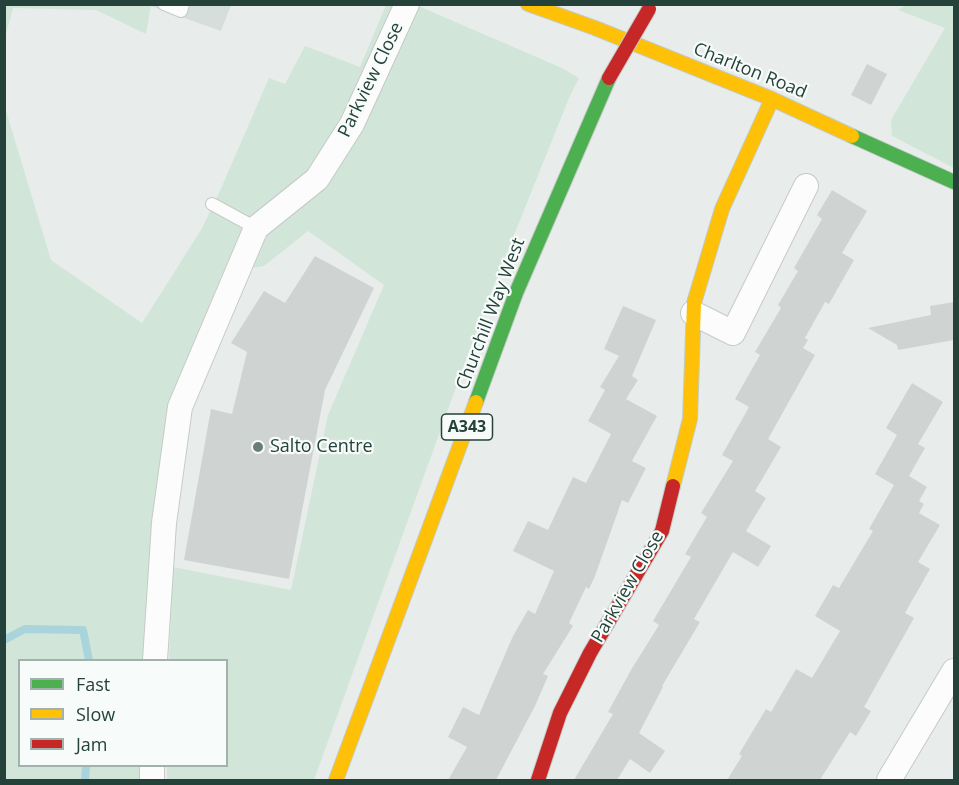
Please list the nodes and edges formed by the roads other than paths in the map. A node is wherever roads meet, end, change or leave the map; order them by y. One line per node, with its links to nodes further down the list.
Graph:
1 (164, 4): 5 (lane)
2 (407, 4): 11 (street, Parkview Close)
3 (528, 4): 6 (street, Charlton Road)
4 (650, 7): 15 (street, Churchill Way West / A343, bridge)
5 (182, 8)
6 (553, 9): 7 (street, Charlton Road)
7 (772, 99): 8 (street, Charlton Road); 12 (street, Parkview Close)
8 (954, 182)
9 (806, 186): 12 (street)
10 (212, 204): 11 (lane)
11 (256, 228): 13 (street)
12 (693, 313): 16 (street, Parkview Close)
13 (155, 659)
14 (954, 671): 17 (street)
15 (336, 780)
16 (538, 780)
17 (889, 780)

